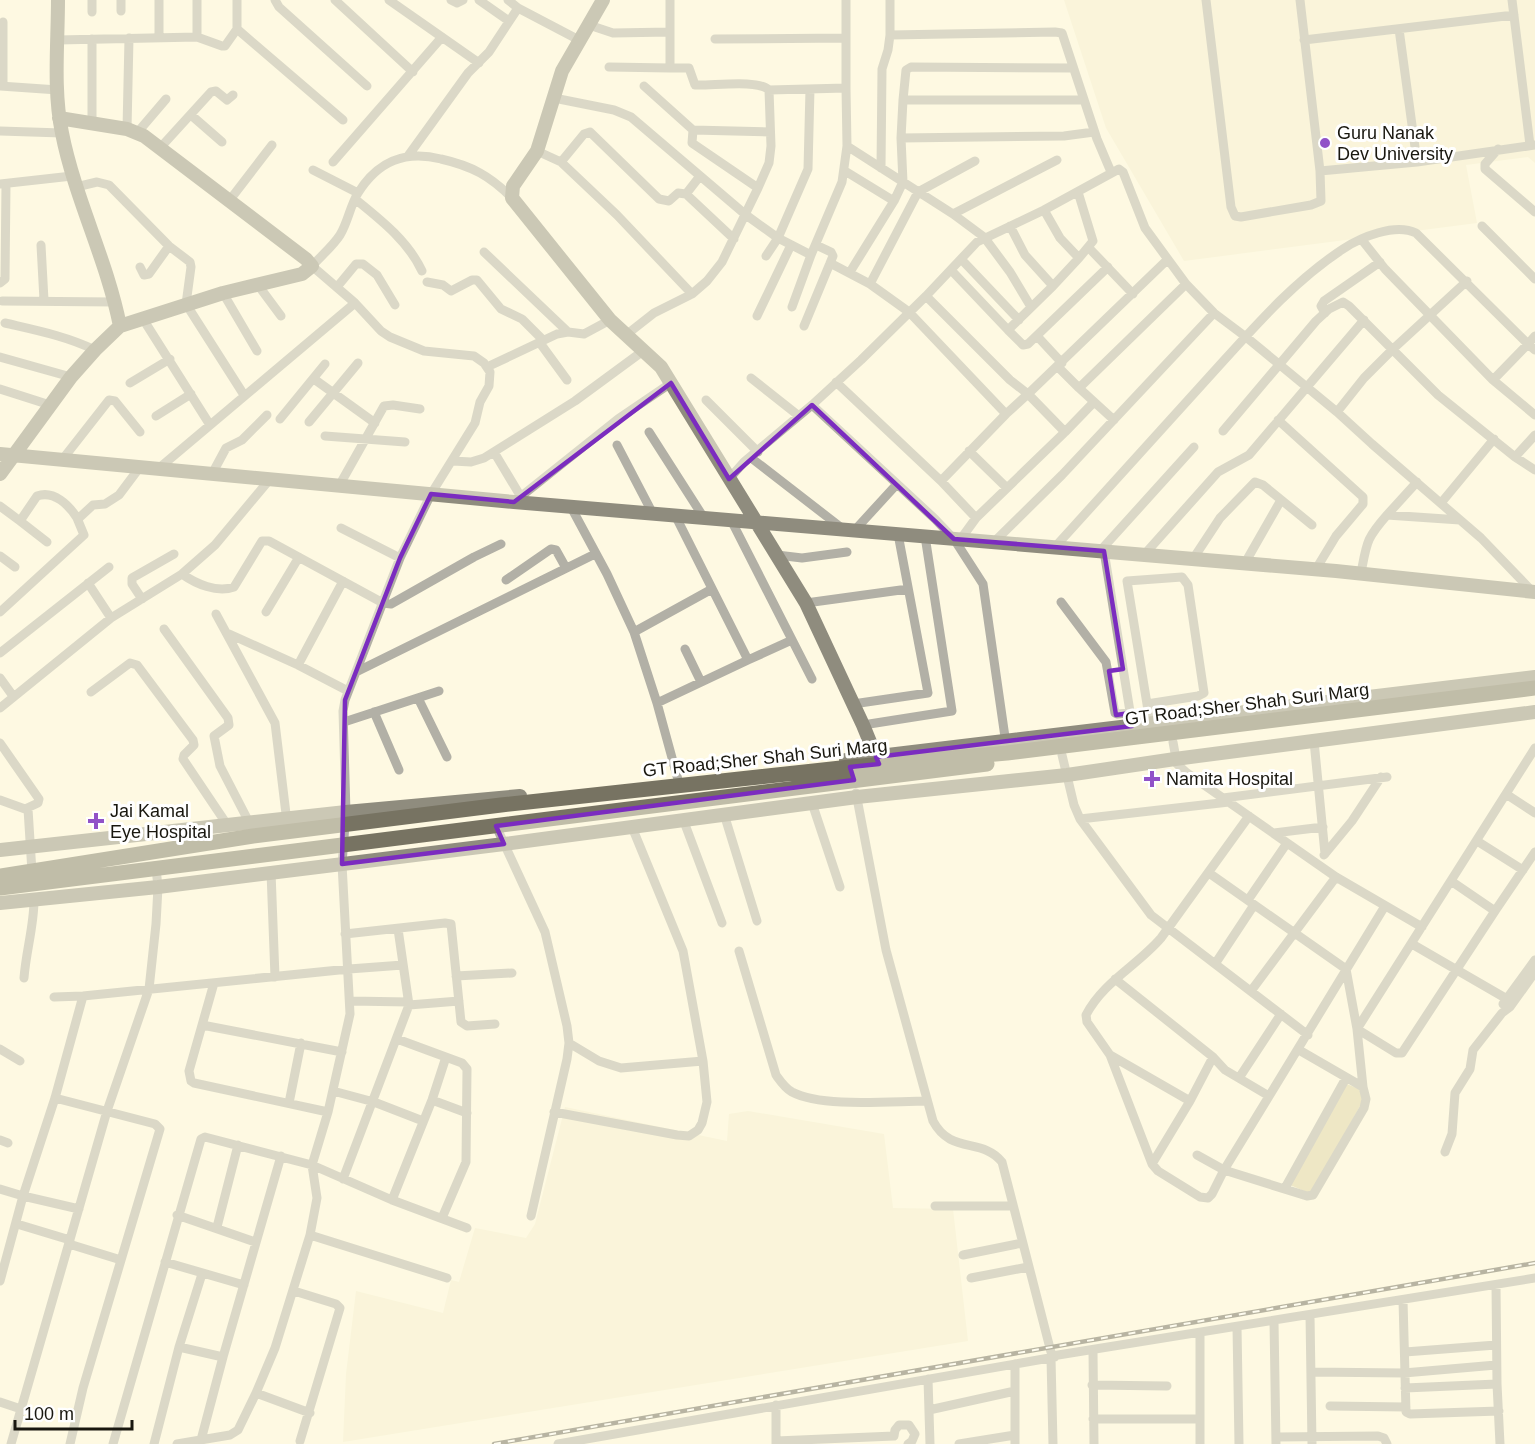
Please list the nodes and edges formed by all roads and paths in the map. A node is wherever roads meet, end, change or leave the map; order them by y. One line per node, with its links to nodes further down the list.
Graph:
1 (58, 0): 39 (street)
2 (92, 0): 23 (street)
3 (121, 0): 22 (street)
4 (159, 0): 32 (street)
5 (197, 0): 33 (street)
6 (237, 0): 28 (street)
7 (275, 0): 48 (street)
8 (335, 0): 46 (street)
9 (390, 0): 34 (street)
10 (451, 0): 11 (street)
11 (463, 0)
12 (479, 0): 25 (street)
13 (508, 0): 21 (street)
14 (603, 0): 27 (street)
15 (670, 0): 30 (street)
16 (846, 0): 36 (street)
17 (890, 0): 31 (street)
18 (1206, 0): 86 (street)
19 (1300, 0): 41 (street)
20 (1512, 0): 24 (street)
21 (518, 8): 25 (street); 40 (street)
22 (121, 11)
23 (92, 12)
24 (1514, 15): 29 (street); 72 (street)
25 (509, 21): 42 (street)
26 (3, 22): 47 (street)
27 (589, 25): 30 (street); 40 (street)
28 (237, 29): 33 (street); 61 (street)
29 (1399, 29): 41 (street); 82 (street)
30 (670, 32): 44 (street)
31 (890, 35): 45 (street); 83 (street)
32 (159, 37): 33 (street); 35 (street)
33 (197, 37)
34 (442, 37): 42 (street); 46 (street)
35 (129, 38): 37 (street); 65 (street)
36 (846, 38): 38 (street); 50 (street)
37 (92, 39): 39 (street); 62 (street)
38 (715, 39)
39 (58, 40): 52 (street)
40 (579, 40): 55 (street)
41 (1304, 40): 86 (street)
42 (479, 63): 77 (street)
43 (609, 67): 44 (street)
44 (670, 68): 53 (street)
45 (1072, 68): 57 (street); 58 (street)
46 (413, 72): 80 (street)
47 (2, 86): 52 (street)
48 (367, 86)
49 (644, 86): 63 (street)
50 (846, 88): 51 (street); 73 (street)
51 (810, 89): 53 (street); 107 (street)
52 (58, 90): 60 (street)
53 (769, 90): 66 (street)
54 (233, 95): 59 (street)
55 (554, 98): 76 (street); 88 (street)
56 (166, 99): 65 (street)
57 (903, 100): 58 (street); 69 (street)
58 (1083, 100): 67 (street)
59 (191, 115): 70 (street); 74 (street)
60 (59, 118): 62 (street); 68 (street)
61 (343, 120)
62 (92, 123): 65 (street)
63 (693, 130): 66 (street); 92 (street)
64 (0, 131): 68 (street)
65 (132, 131): 74 (street)
66 (770, 132): 92 (street)
67 (1094, 132): 69 (street); 87 (street)
68 (62, 133): 89 (street)
69 (901, 138): 90 (street)
70 (222, 142)
71 (272, 145): 98 (street)
72 (1532, 145): 75 (street)
73 (847, 146): 83 (street); 85 (street)
74 (160, 148): 98 (street)
75 (1498, 149): 82 (street); 101 (street)
76 (537, 152): 81 (street); 97 (street)
77 (408, 156): 96 (street); 97 (street)
78 (1057, 159): 102 (street)
79 (975, 160): 93 (street)
80 (333, 162)
81 (561, 162): 95 (street); 139 (street)
82 (1417, 162): 86 (street)
83 (881, 168): 90 (street)
84 (313, 170): 96 (street)
85 (845, 171): 99 (street); 110 (street)
86 (1320, 171)
87 (1111, 172): 94 (street); 120 (street)
88 (700, 176): 95 (street); 103 (street)
89 (74, 181): 91 (street); 113 (street); 144 (street)
90 (903, 182): 93 (street); 99 (street)
91 (3, 184): 132 (street)
92 (758, 188): 103 (street)
93 (918, 192): 102 (street); 133 (street)
94 (1078, 192): 100 (street); 114 (street)
95 (686, 194): 108 (street)
96 (356, 196): 123 (street); 127 (street)
97 (512, 198): 157 (street)
98 (229, 201): 123 (street)
99 (894, 201): 128 (street)
100 (1044, 210): 104 (street); 118 (street)
101 (1535, 212)
102 (953, 214): 106 (street)
103 (746, 215): 107 (street); 108 (street)
104 (1010, 226): 106 (street); 136 (street)
105 (1482, 226): 129 (street)
106 (984, 237): 119 (street); 149 (street)
107 (778, 238): 112 (street); 117 (street)
108 (734, 239): 139 (street)
109 (1362, 240): 122 (street); 130 (street); 167 (street)
110 (816, 244): 116 (street); 121 (street)
111 (41, 245): 142 (street)
112 (791, 245): 116 (street); 155 (street)
113 (169, 246): 124 (street); 146 (street)
114 (1089, 248): 118 (street); 125 (street)
115 (484, 252): 164 (street)
116 (811, 255): 148 (street)
117 (765, 256)
118 (1079, 258): 136 (street)
119 (961, 259): 126 (street); 158 (street)
120 (1167, 260): 134 (street); 140 (street)
121 (830, 262): 128 (street); 162 (street)
122 (1380, 262): 152 (street); 153 (street)
123 (312, 266): 135 (street); 137 (street)
124 (140, 267)
125 (1108, 267): 140 (street); 166 (street)
126 (951, 270): 141 (street); 163 (street)
127 (422, 271)
128 (850, 272): 133 (street)
129 (1535, 279)
130 (1467, 281): 153 (street); 169 (street)
131 (427, 282): 168 (street)
132 (0, 283)
133 (870, 284): 150 (street)
134 (1186, 284): 151 (street); 190 (street)
135 (258, 285): 138 (street); 154 (street)
136 (1053, 286): 149 (street)
137 (337, 287): 145 (street); 147 (street)
138 (223, 293): 146 (street); 172 (street)
139 (692, 294): 165 (street)
140 (1133, 294): 178 (street)
141 (926, 296): 150 (street); 194 (street)
142 (44, 300): 143 (street); 144 (street)
143 (2, 301)
144 (115, 302): 161 (street)
145 (355, 303): 180 (street); 195 (street)
146 (186, 304): 156 (street); 195 (street)
147 (395, 305)
148 (792, 307)
149 (1031, 307): 158 (street)
150 (909, 312): 186 (street); 202 (street)
151 (1214, 313): 167 (street); 208 (street)
152 (1325, 313): 159 (street); 179 (street)
153 (1431, 315): 170 (street); 185 (street)
154 (281, 316)
155 (757, 316)
156 (143, 319): 161 (street); 175 (street)
157 (610, 320): 164 (street); 165 (street)
158 (1019, 320): 163 (street)
159 (1364, 320): 170 (street); 189 (street)
160 (5, 323): 171 (street)
161 (120, 326): 171 (street)
162 (804, 326)
163 (1008, 330): 166 (street)
164 (568, 332): 168 (street)
165 (626, 335): 173 (street)
166 (1037, 336): 178 (street)
167 (1246, 337): 179 (street); 268 (street)
168 (542, 342): 180 (street); 184 (street)
169 (1533, 343): 185 (street)
170 (1393, 349): 201 (street); 220 (street)
171 (95, 350): 181 (street)
172 (257, 351)
173 (643, 351): 187 (street); 225 (street)
174 (0, 357): 181 (street)
175 (170, 359): 188 (street); 193 (street)
176 (358, 363): 192 (street)
177 (325, 364): 183 (street)
178 (1060, 365): 190 (street); 194 (street)
179 (1279, 365): 189 (street); 213 (street)
180 (487, 367): 230 (street)
181 (71, 377): 198 (street)
182 (751, 378): 206 (street)
183 (314, 379): 192 (street); 207 (street)
184 (567, 380)
185 (1493, 380): 204 (street)
186 (836, 382): 199 (street); 238 (street)
187 (671, 383): 237 (street); 244 (street)
188 (129, 384)
189 (1306, 387): 201 (street); 209 (street)
190 (1079, 388): 197 (street)
191 (0, 389): 198 (street)
192 (333, 393): 210 (street); 211 (street)
193 (191, 394): 205 (street); 212 (street)
194 (1028, 394): 202 (street); 216 (street)
195 (244, 395): 212 (street)
196 (706, 400): 227 (street)
197 (1094, 402): 208 (street); 216 (street)
198 (50, 405): 226 (street)
199 (812, 405): 206 (street); 240 (street)
200 (420, 409): 211 (street)
201 (1337, 412): 239 (street)
202 (1006, 414): 224 (street)
203 (267, 415): 235 (street)
204 (1535, 415)
205 (156, 416)
206 (799, 416): 227 (street)
207 (280, 419)
208 (1114, 420): 266 (street)
209 (1278, 420): 275 (street); 283 (street)
210 (309, 422)
211 (375, 423): 219 (street)
212 (210, 425): 232 (street)
213 (1223, 431)
214 (140, 432): 229 (street)
215 (649, 432): 253 (street)
216 (1065, 432): 242 (street)
217 (1535, 435): 228 (street)
218 (325, 436): 219 (street)
219 (366, 438): 221 (street); 241 (street)
220 (1494, 439): 228 (street); 246 (street)
221 (405, 442)
222 (617, 445): 249 (street)
223 (1194, 447): 269 (street)
224 (969, 451): 238 (street); 242 (street)
225 (494, 452): 230 (street); 244 (street)
226 (7, 455): 229 (street); 234 (street)
227 (754, 455): 237 (street); 261 (street)
228 (1515, 457): 233 (street)
229 (62, 460): 231 (street)
230 (453, 461): 243 (street)
231 (140, 467): 232 (street); 252 (street)
232 (159, 469): 235 (street)
233 (1535, 470)
234 (0, 474)
235 (212, 474): 236 (street)
236 (270, 479): 241 (street); 285 (street)
237 (729, 479): 258 (street)
238 (940, 481): 254 (street)
239 (1417, 482): 246 (street); 251 (street)
240 (897, 484): 261 (street); 264 (street)
241 (339, 486): 243 (street)
242 (1007, 488): 254 (street)
243 (431, 494): 244 (street); 277 (street)
244 (518, 500): 248 (street)
245 (1281, 500): 259 (street); 278 (street); 279 (street)
246 (1441, 503): 256 (street)
247 (0, 506): 257 (street)
248 (571, 507): 249 (street); 272 (street)
249 (653, 514): 250 (street)
250 (675, 515): 253 (street); 289 (street)
251 (1387, 515): 256 (street); 284 (street)
252 (77, 518): 257 (street); 296 (street)
253 (704, 518): 255 (street)
254 (976, 518): 264 (street)
255 (731, 520): 258 (street); 303 (street)
256 (1460, 520): 291 (street)
257 (20, 521): 265 (street)
258 (758, 522): 261 (street); 273 (street)
259 (1312, 525)
260 (341, 528): 277 (street)
261 (849, 530): 262 (street)
262 (898, 534): 263 (street); 290 (street)
263 (925, 536): 264 (street); 330 (street)
264 (957, 539): 266 (street); 335 (street)
265 (47, 542)
266 (994, 542): 268 (street)
267 (501, 544): 294 (street)
268 (1055, 547): 269 (street)
269 (1102, 551): 275 (street); 308 (street)
270 (847, 552): 273 (street)
271 (174, 554): 292 (street)
272 (595, 554): 282 (street); 301 (street)
273 (777, 555): 295 (street)
274 (0, 556): 280 (street)
275 (1143, 556): 278 (street)
276 (299, 557): 285 (street); 287 (street); 297 (street)
277 (400, 558): 294 (street)
278 (1193, 559): 279 (street)
279 (1245, 563): 283 (street)
280 (15, 567)
281 (109, 567): 288 (street)
282 (566, 568): 286 (street); 310 (street)
283 (1316, 569): 284 (street)
284 (1361, 573): 291 (street)
285 (182, 574): 292 (street)
286 (506, 580)
287 (343, 581): 294 (street); 307 (street)
288 (88, 583): 299 (street); 305 (street)
289 (712, 589): 301 (street); 306 (street)
290 (908, 589): 295 (street); 323 (street)
291 (1533, 591)
292 (142, 599): 299 (street)
293 (1061, 602): 309 (street)
294 (383, 603): 310 (street)
295 (806, 603): 323 (street)
296 (0, 612)
297 (266, 612)
298 (216, 614): 302 (street)
299 (111, 618): 319 (street)
300 (164, 629): 363 (street)
301 (634, 632): 322 (street)
302 (227, 633): 307 (street); 359 (street)
303 (792, 640): 306 (street); 313 (street)
304 (685, 649): 314 (street)
305 (0, 653)
306 (748, 660): 314 (street)
307 (298, 665): 316 (street)
308 (1123, 669): 309 (street); 331 (street)
309 (1109, 671): 331 (street)
310 (356, 672): 316 (street)
311 (1535, 676): 329 (street)
312 (0, 678): 319 (street)
313 (812, 679)
314 (701, 682): 322 (street)
315 (1535, 688): 331 (main road, GT Road;Sher Shah Suri Marg)
316 (348, 691): 328 (street)
317 (439, 691): 320 (street)
318 (90, 692): 358 (street)
319 (13, 696): 325 (street)
320 (418, 698): 326 (street); 338 (street)
321 (1535, 698): 333 (main road, GT Road;Sher Shah Suri Marg)
322 (657, 703): 344 (street)
323 (853, 704): 330 (street)
324 (1147, 704): 324 (street); 329 (street)
325 (0, 708)
326 (374, 712): 328 (street); 341 (street)
327 (1535, 712): 332 (street)
328 (344, 722): 355 (street)
329 (1150, 724): 331 (street)
330 (863, 725): 340 (street)
331 (1132, 725): 335 (main road, GT Road;Sher Shah Suri Marg)
332 (1314, 741): 339 (street); 345 (street)
333 (1173, 742): 336 (main road, GT Road;Sher Shah Suri Marg); 339 (street)
334 (0, 743): 351 (street)
335 (1006, 748): 340 (main road, GT Road;Sher Shah Suri Marg)
336 (1062, 755): 340 (main road, GT Road;Sher Shah Suri Marg); 343 (street)
337 (1533, 755): 346 (street)
338 (447, 757)
339 (1175, 759): 343 (street); 349 (street)
340 (878, 766): 342 (main road, GT Road;Sher Shah Suri Marg); 344 (street)
341 (399, 770)
342 (852, 774): 344 (main road, GT Road;Sher Shah Suri Marg); 347 (street); 360 (main road, GT Road;Sher Shah Suri Marg)
343 (1067, 776): 347 (street); 357 (street)
344 (679, 784): 355 (main road, GT Road;Sher Shah Suri Marg)
345 (1319, 786): 349 (street); 362 (street); 372 (street)
346 (1506, 794): 352 (street); 365 (street)
347 (857, 797): 350 (street); 445 (street)
348 (0, 800): 351 (street)
349 (1226, 800): 354 (street); 357 (street)
350 (812, 802): 353 (street); 384 (street)
351 (28, 809): 369 (street)
352 (1535, 813)
353 (724, 814): 356 (street); 391 (street)
354 (1249, 816): 364 (street); 379 (street)
355 (346, 819): 359 (main road, GT Road;Sher Shah Suri Marg); 367 (street)
356 (683, 819): 361 (street); 392 (street)
357 (1080, 819): 395 (street)
358 (228, 826): 363 (street); 369 (street)
359 (288, 826): 363 (main road, GT Road;Sher Shah Suri Marg)
360 (496, 826): 367 (main road, GT Road;Sher Shah Suri Marg); 368 (street)
361 (632, 827): 368 (street); 437 (street)
362 (1323, 827): 364 (street); 372 (street)
363 (252, 830): 377 (main road, GT Road;Sher Shah Suri Marg)
364 (1274, 833): 366 (street)
365 (1477, 841): 376 (street); 382 (street)
366 (1287, 843): 374 (street); 387 (street)
367 (344, 844): 373 (street); 375 (main road, GT Road;Sher Shah Suri Marg)
368 (504, 844): 373 (street); 429 (street)
369 (30, 846): 370 (street); 377 (street)
370 (0, 849)
371 (1535, 852): 376 (street)
372 (1325, 854): 374 (street)
373 (342, 864): 378 (street); 397 (street)
374 (1317, 864): 381 (street)
375 (156, 868): 383 (street); 385 (main road, GT Road;Sher Shah Suri Marg)
376 (1523, 870): 390 (street)
377 (32, 872): 380 (main road, GT Road;Sher Shah Suri Marg)
378 (271, 872): 383 (street); 409 (street)
379 (1209, 873): 387 (street); 395 (street)
380 (0, 876)
381 (1336, 877): 389 (street); 396 (street)
382 (1451, 881): 390 (street); 393 (street)
383 (158, 886): 386 (street); 413 (street)
384 (840, 887)
385 (0, 888)
386 (34, 900): 388 (street); 410 (street)
387 (1251, 902): 396 (street); 401 (street)
388 (0, 903)
389 (1385, 906): 393 (street); 404 (street)
390 (1495, 911): 405 (street)
391 (757, 921)
392 (722, 923)
393 (1422, 927): 398 (street)
394 (398, 929): 397 (street); 402 (street); 408 (street)
395 (1168, 929): 401 (street); 411 (street)
396 (1296, 933): 404 (street); 414 (street)
397 (345, 934): 403 (street)
398 (1412, 944): 405 (street); 425 (street)
399 (739, 951): 445 (street)
400 (1535, 960): 417 (street)
401 (1215, 964): 414 (street)
402 (404, 965): 403 (street); 420 (street)
403 (349, 969): 409 (street); 418 (street)
404 (1346, 969): 425 (street); 426 (street)
405 (1456, 969): 417 (street); 425 (street)
406 (1535, 972): 421 (street)
407 (512, 973): 408 (street)
408 (456, 976): 419 (street)
409 (275, 977): 412 (street)
410 (24, 978)
411 (1115, 979): 433 (street); 435 (street)
412 (214, 983): 413 (street); 424 (street)
413 (149, 989): 415 (street); 449 (street)
414 (1251, 991): 422 (street)
415 (83, 996): 416 (street); 443 (street)
416 (54, 997)
417 (1507, 999): 421 (street)
418 (350, 1001): 420 (street); 432 (street)
419 (459, 1001): 420 (street); 423 (street)
420 (409, 1003): 427 (street)
421 (1502, 1013): 455 (street)
422 (1281, 1014): 426 (street); 438 (street)
423 (495, 1024)
424 (202, 1025): 428 (street); 448 (street)
425 (1357, 1029): 440 (street)
426 (1308, 1035): 431 (street)
427 (397, 1039): 434 (street); 447 (street)
428 (301, 1043): 432 (street); 448 (street)
429 (569, 1043): 437 (street); 451 (street)
430 (0, 1049): 436 (street)
431 (1299, 1050): 439 (street); 442 (street)
432 (342, 1052): 441 (street)
433 (1110, 1055): 446 (street); 458 (street)
434 (446, 1057): 444 (street); 452 (street)
435 (1213, 1057): 438 (street); 446 (street)
436 (20, 1060)
437 (703, 1061): 451 (street)
438 (1239, 1078): 442 (street)
439 (1346, 1078): 440 (street); 462 (street)
440 (1363, 1087): 462 (street)
441 (333, 1091): 447 (street); 450 (street)
442 (1269, 1096): 460 (street)
443 (55, 1098): 449 (street); 464 (street)
444 (432, 1100): 452 (street); 453 (street)
445 (927, 1101): 467 (street)
446 (1190, 1101): 458 (street)
447 (374, 1102): 453 (street); 461 (street)
448 (289, 1103): 450 (street)
449 (107, 1111): 468 (street); 480 (street)
450 (328, 1112): 459 (street)
451 (554, 1112): 470 (street)
452 (467, 1113): 471 (street)
453 (423, 1120): 465 (street)
454 (238, 1145): 457 (street); 469 (street); 473 (street)
455 (1445, 1152)
456 (1197, 1155): 460 (street)
457 (281, 1156): 459 (street); 477 (street)
458 (1152, 1164): 460 (street)
459 (312, 1165): 461 (street); 475 (street)
460 (1224, 1170): 462 (street)
461 (343, 1179): 465 (street)
462 (1286, 1188)
463 (0, 1189): 464 (street)
464 (23, 1197): 468 (street); 472 (street)
465 (392, 1200): 471 (street)
466 (935, 1206): 467 (street)
467 (1013, 1206): 478 (street)
468 (79, 1209): 476 (street)
469 (177, 1215): 473 (street); 481 (street)
470 (531, 1216)
471 (442, 1218): 474 (street)
472 (16, 1224): 476 (street); 487 (street)
473 (218, 1227): 477 (street)
474 (467, 1228)
475 (310, 1235): 484 (street); 490 (street)
476 (69, 1242): 480 (street); 517 (street)
477 (255, 1242): 489 (street)
478 (1022, 1243): 479 (street); 482 (street)
479 (963, 1256)
480 (121, 1260): 534 (street)
481 (165, 1262): 483 (street); 535 (street)
482 (1028, 1267): 485 (street); 501 (street)
483 (202, 1275): 489 (street); 497 (street)
484 (447, 1278)
485 (971, 1278)
486 (1535, 1278): 488 (street)
487 (0, 1281)
488 (1496, 1284): 491 (street); 496 (street)
489 (244, 1285): 500 (street)
490 (294, 1291): 512 (street); 520 (street)
491 (1403, 1300): 492 (street); 499 (street)
492 (1310, 1315): 493 (street); 504 (street)
493 (1274, 1321): 494 (street); 530 (street)
494 (1237, 1328): 495 (street); 545 (street)
495 (1200, 1334): 498 (street); 522 (street)
496 (1496, 1345): 499 (street); 503 (street)
497 (179, 1347): 500 (street); 536 (street)
498 (1093, 1351): 501 (street); 507 (street)
499 (1405, 1352): 505 (street)
500 (223, 1358): 524 (street)
501 (1053, 1358): 502 (street); 542 (street)
502 (1015, 1364): 506 (street); 511 (street)
503 (1496, 1365): 505 (street); 508 (street)
504 (1311, 1372): 505 (street); 526 (street)
505 (1404, 1373): 510 (street)
506 (928, 1378): 514 (street); 518 (street)
507 (1092, 1384): 509 (street); 521 (street)
508 (1497, 1384): 510 (street); 519 (street)
509 (1167, 1386)
510 (1405, 1388): 516 (street)
511 (1015, 1391): 518 (street); 523 (street)
512 (256, 1393): 520 (street); 524 (street)
513 (0, 1402): 517 (street)
514 (776, 1406): 529 (street); 531 (street)
515 (1330, 1406): 516 (street)
516 (1406, 1407): 519 (street)
517 (21, 1409): 533 (street)
518 (929, 1410): 540 (street)
519 (1499, 1411): 547 (street)
520 (310, 1413): 528 (street)
521 (1093, 1419): 522 (street); 543 (street)
522 (1199, 1419): 544 (street)
523 (1015, 1439): 532 (street)
524 (201, 1440): 537 (street)
525 (897, 1440): 531 (street); 539 (street)
526 (1312, 1440): 527 (street); 530 (street)
527 (1345, 1440): 546 (street)
528 (300, 1441)
529 (591, 1441): 538 (street)
530 (1277, 1441)
531 (776, 1442)
532 (978, 1442): 541 (street)
533 (11, 1444)
534 (70, 1444)
535 (113, 1444)
536 (154, 1444)
537 (177, 1444)
538 (558, 1444)
539 (908, 1444)
540 (930, 1444)
541 (959, 1444)
542 (1053, 1444)
543 (1094, 1444)
544 (1200, 1444)
545 (1239, 1444)
546 (1387, 1444)
547 (1500, 1444)

